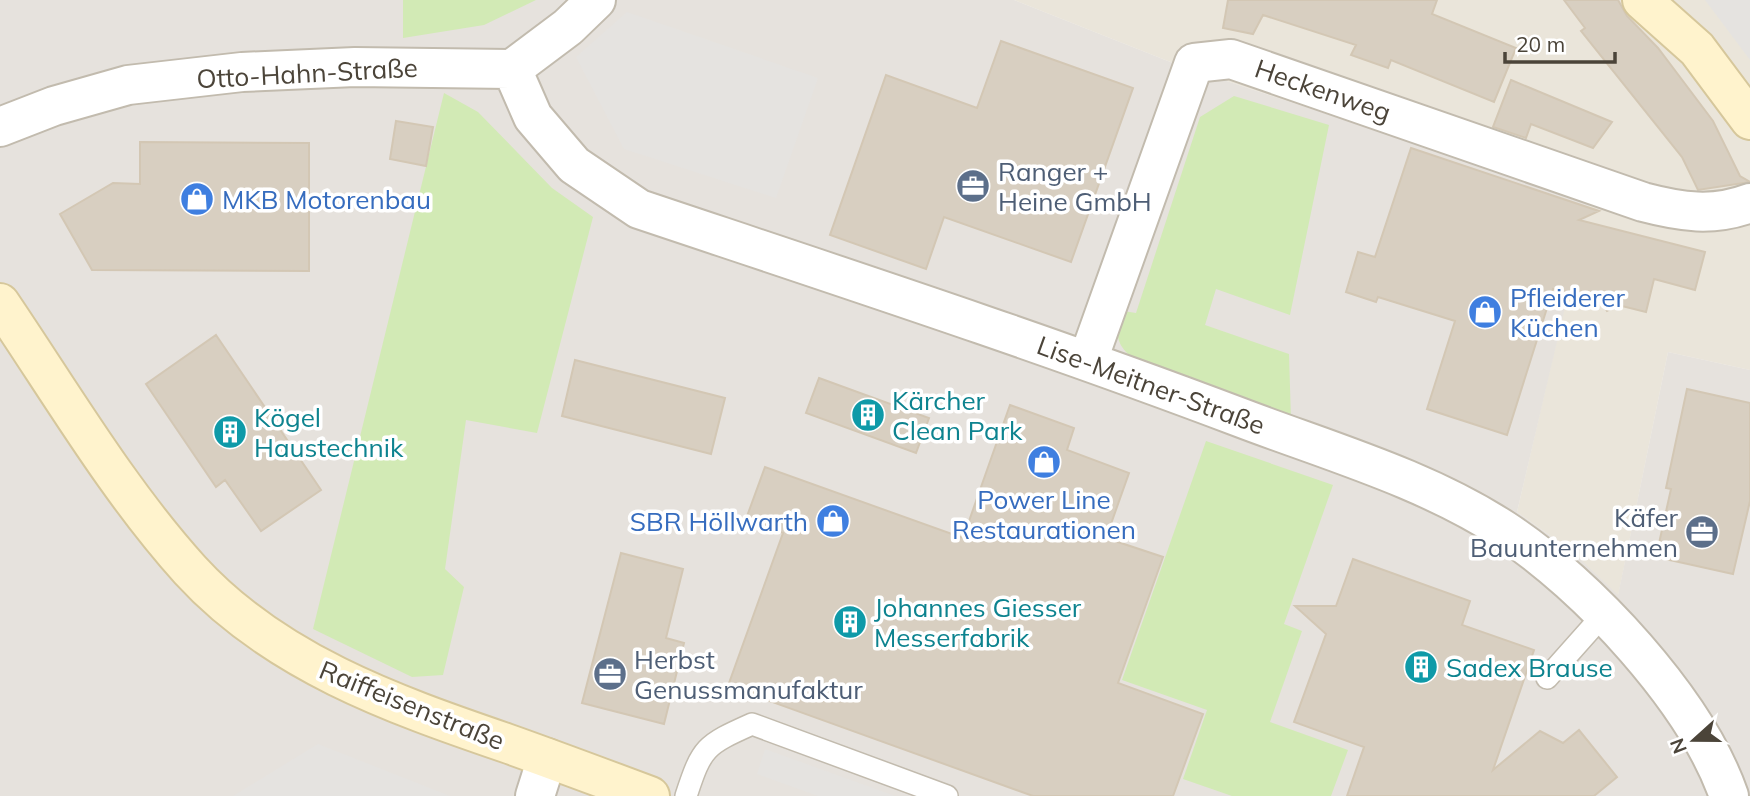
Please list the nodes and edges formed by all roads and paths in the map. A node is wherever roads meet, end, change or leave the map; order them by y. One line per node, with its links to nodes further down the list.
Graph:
1 (596, 0): 5 (street)
2 (1642, 0): 4 (main road)
3 (1679, 0): 4 (main road)
4 (1697, 49): 6 (main road)
5 (512, 69): 7 (street, Otto-Hahn-Straße); 10 (street, Lise-Meitner-Straße)
6 (1750, 120)
7 (0, 127)
8 (1750, 202): 10 (street, Heckenweg)
9 (0, 303): 13 (main road, Raiffeisenstraße)
10 (1088, 360): 11 (street, Lise-Meitner-Straße)
11 (1603, 615): 12 (lane); 18 (street, Lise-Meitner-Straße)
12 (1547, 678)
13 (547, 758): 14 (street); 15 (main road, Raiffeisenstraße)
14 (535, 796)
15 (650, 796)
16 (686, 796): 17 (lane)
17 (947, 796)
18 (1729, 796)

